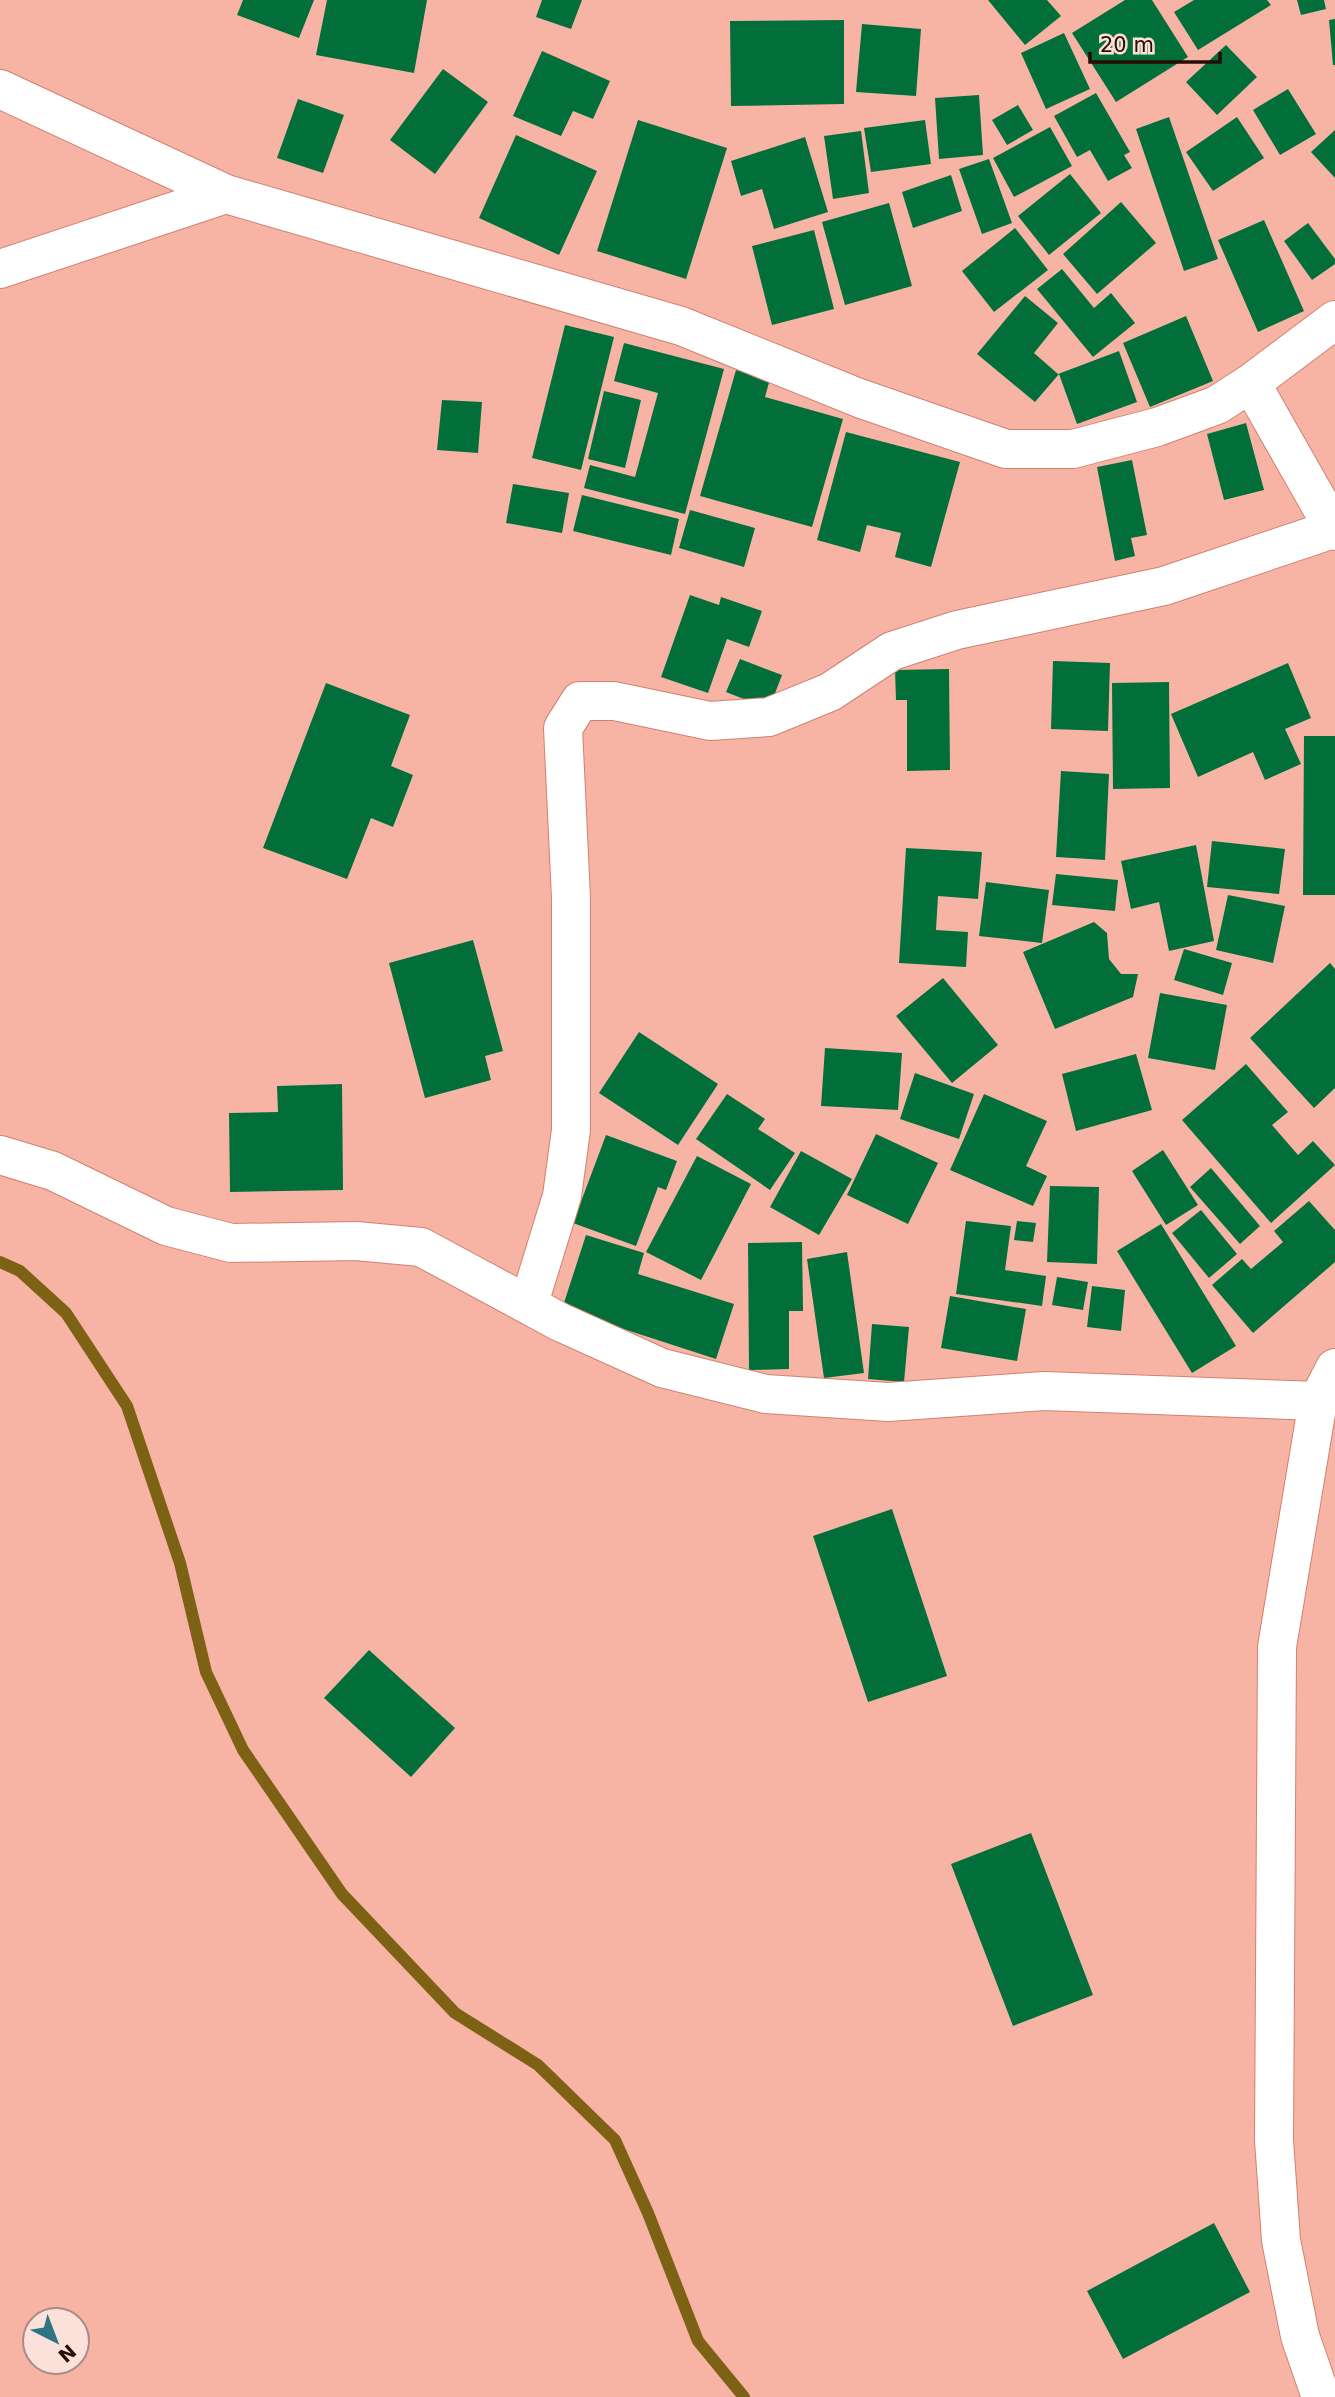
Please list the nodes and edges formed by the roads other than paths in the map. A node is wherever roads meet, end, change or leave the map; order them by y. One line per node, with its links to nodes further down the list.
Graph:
1 (0, 89): 2 (street)
2 (226, 194): 3 (street); 5 (street)
3 (0, 269)
4 (1335, 320): 5 (street)
5 (1251, 383): 6 (street)
6 (1334, 530): 8 (street)
7 (0, 1155): 8 (street)
8 (528, 1303): 9 (street)
9 (1327, 1384): 10 (street)
10 (1321, 2397)

